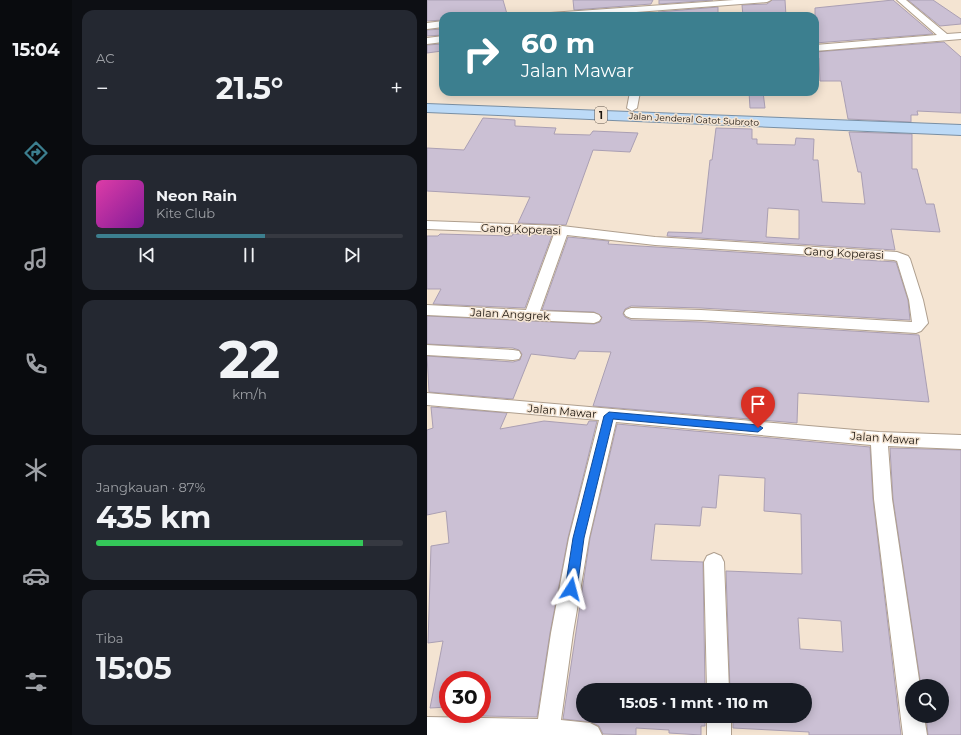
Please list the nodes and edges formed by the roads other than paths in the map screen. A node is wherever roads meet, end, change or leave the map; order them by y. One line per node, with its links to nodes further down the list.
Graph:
1 (767, 0): 3 (street)
2 (901, 0): 7 (street)
3 (604, 12)
4 (439, 24): 5 (street)
5 (427, 26)
6 (961, 36): 7 (street)
7 (946, 38): 10 (street)
8 (439, 40): 9 (street)
9 (427, 41)
10 (819, 48)
11 (634, 96): 14 (street)
12 (427, 99): 14 (highway, Jalan Jenderal Gatot Subroto / 1)
13 (427, 108): 15 (highway, Jalan Jenderal Gatot Subroto / 1)
14 (632, 108): 15 (highway, Jalan Jenderal Gatot Subroto / 1)
15 (776, 118): 16 (highway, Jalan Jenderal Gatot Subroto / 1); 17 (highway, Jalan Jenderal Gatot Subroto / 1)
16 (961, 121)
17 (961, 130)
18 (427, 225): 19 (street, Gang Koperasi)
19 (562, 230): 21 (street); 22 (street, Gang Koperasi)
20 (427, 310): 23 (street, Jalan Anggrek)
21 (533, 311)
22 (631, 313)
23 (594, 318)
24 (427, 350): 25 (street)
25 (513, 355)
26 (427, 399): 27 (street, Jalan Mawar)
27 (609, 416): 28 (street, Jalan Mawar); 36 (street)
28 (879, 439): 29 (street, Jalan Mawar); 31 (street)
29 (961, 442)
30 (715, 562): 32 (street)
31 (907, 679)
32 (718, 683)
33 (719, 723): 38 (street)
34 (913, 723): 39 (street)
35 (427, 729): 36 (street)
36 (548, 731): 37 (street)
37 (590, 735)
38 (719, 735)
39 (915, 735)

